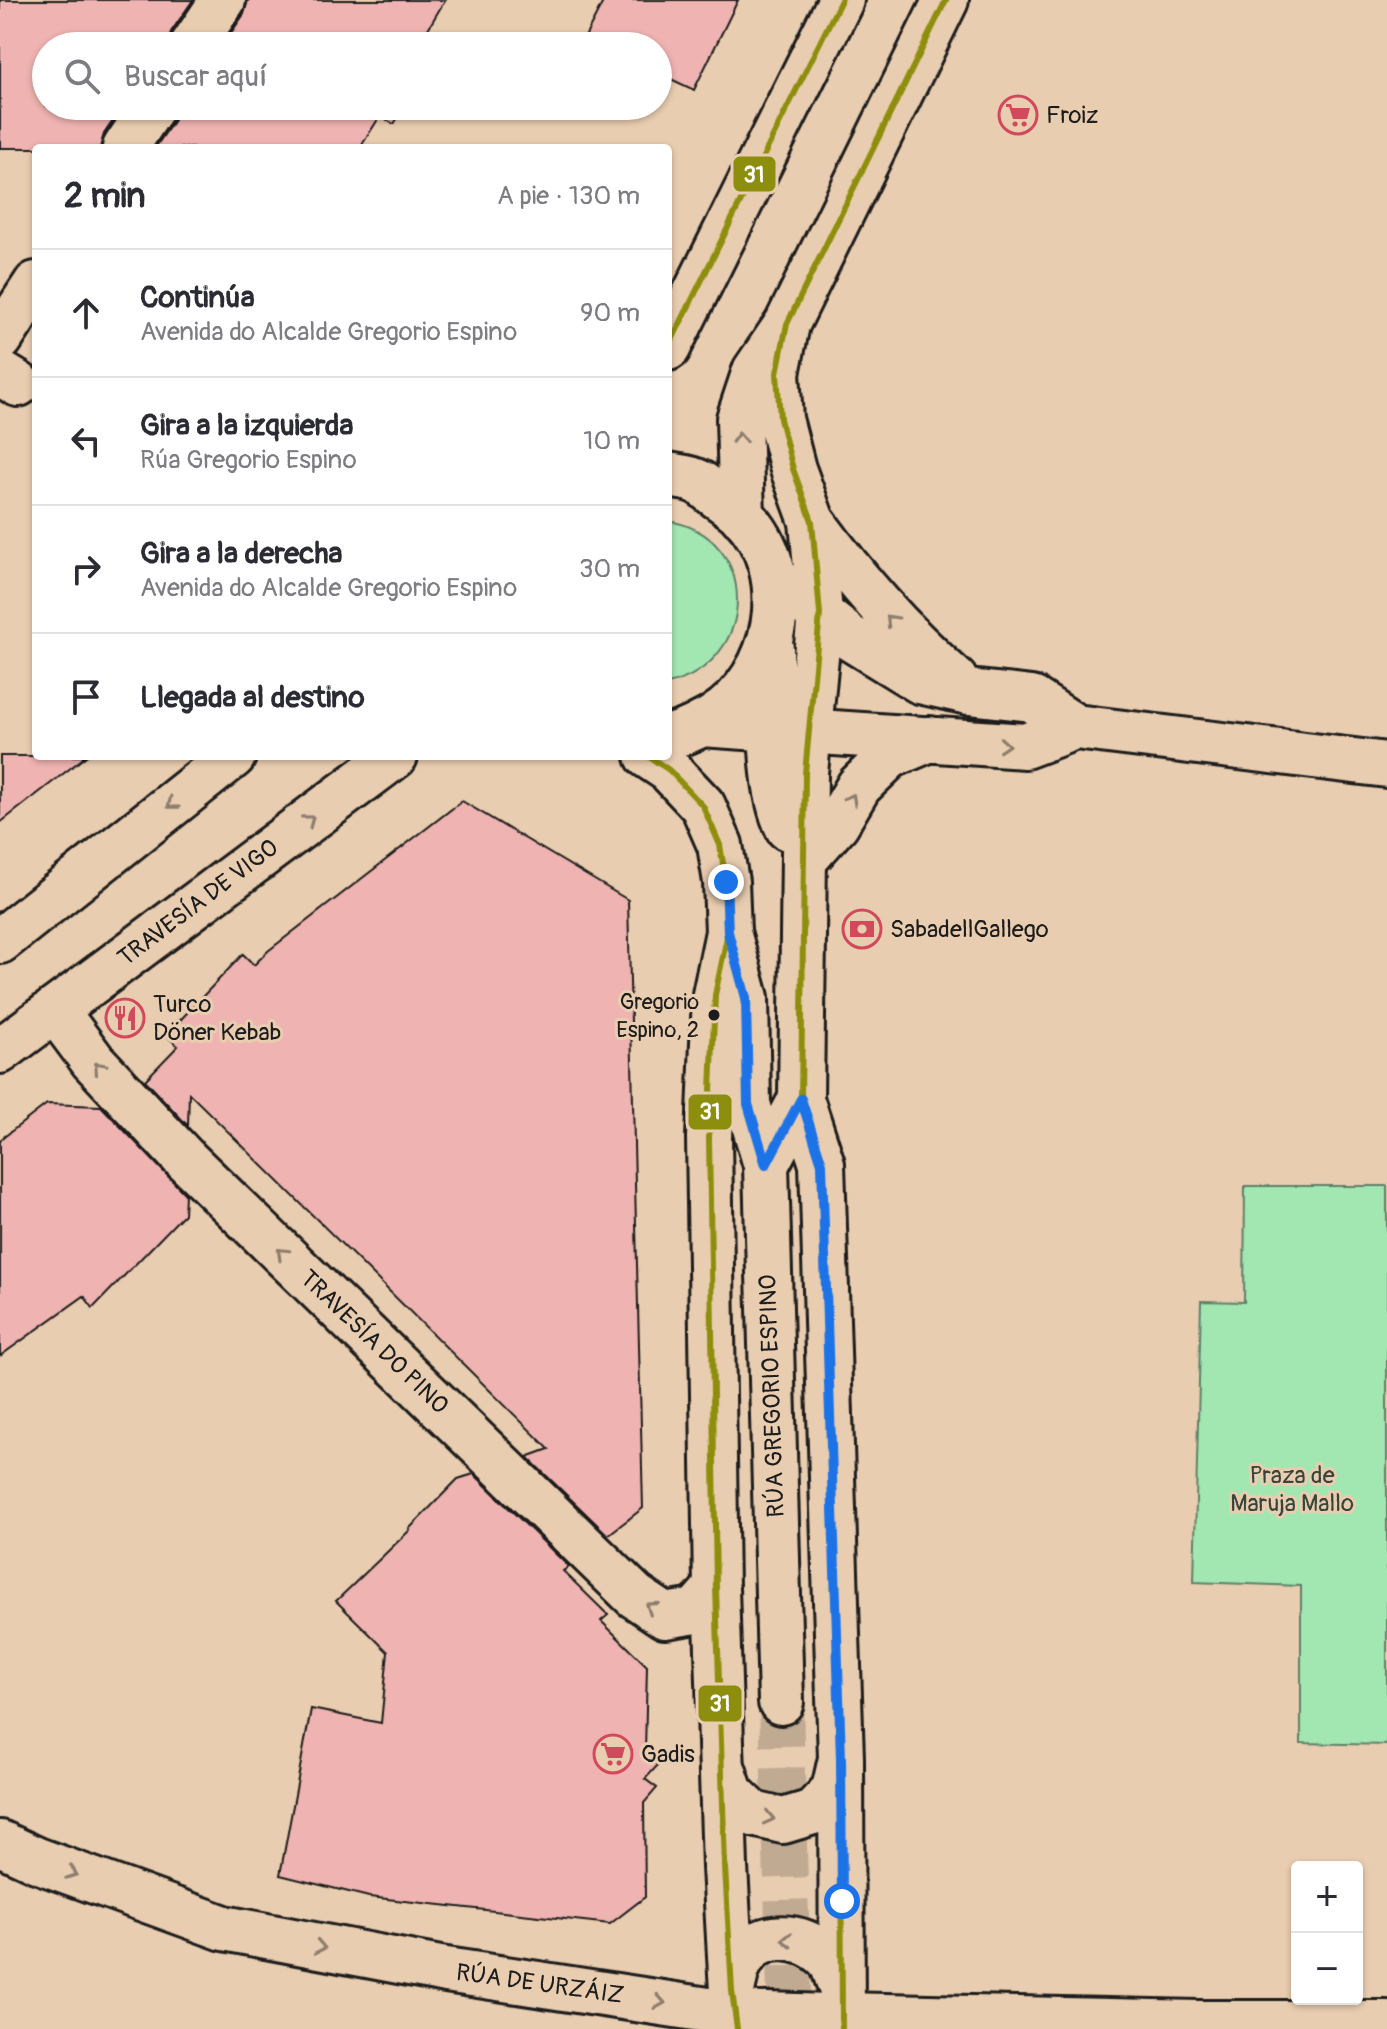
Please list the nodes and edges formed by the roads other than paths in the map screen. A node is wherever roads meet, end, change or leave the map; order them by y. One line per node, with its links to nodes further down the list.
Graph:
1 (223, 0): 4 (main road)
2 (841, 0): 10 (main road)
3 (946, 0): 8 (main road)
4 (201, 32)
5 (144, 120): 6 (main road)
6 (128, 144)
7 (32, 290): 9 (main road)
8 (787, 324): 12 (main road, one-way to 8); 13 (main road)
9 (0, 339)
10 (672, 340)
11 (672, 476): 12 (main road)
12 (742, 516): 14 (main road)
13 (812, 521): 15 (main road); 17 (main road, one-way to 13)
14 (773, 577): 15 (main road); 16 (main road)
15 (820, 614): 17 (main road); 20 (main road)
16 (771, 641): 19 (main road); 20 (main road)
17 (969, 692): 18 (main road)
18 (1075, 727): 21 (main road, one-way to 18); 25 (main road)
19 (685, 730): 20 (main road)
20 (790, 730): 21 (main road); 26 (main road)
21 (930, 739): 26 (main road, one-way to 21)
22 (228, 760): 28 (main road, one-way to 28)
23 (390, 760): 29 (main road, TRAVESÍA DE VIGO, one-way to 23)
24 (654, 760): 27 (main road)
25 (1387, 765)
26 (804, 860): 31 (main road)
27 (728, 932): 32 (main road); 33 (main road)
28 (0, 941)
29 (55, 1010): 30 (main road, TRAVESÍA DE VIGO); 33 (main road, TRAVESÍA DO PINO, one-way to 29)
30 (0, 1051)
31 (801, 1099): 32 (main road, RÚA GREGORIO ESPINO); 35 (main road)
32 (766, 1165): 34 (main road, RÚA GREGORIO ESPINO)
33 (716, 1588): 36 (main road)
34 (781, 1702)
35 (841, 1759): 36 (main road, one-way to 35); 38 (main road)
36 (722, 1764): 39 (main road)
37 (0, 1843): 39 (main road, RÚA DE URZÁIZ, one-way to 39)
38 (841, 2010): 39 (main road, RÚA DE URZÁIZ); 39 (main road, one-way to 39); 40 (main road, RÚA DE URZÁIZ)
39 (734, 2011)
40 (1387, 2023)

